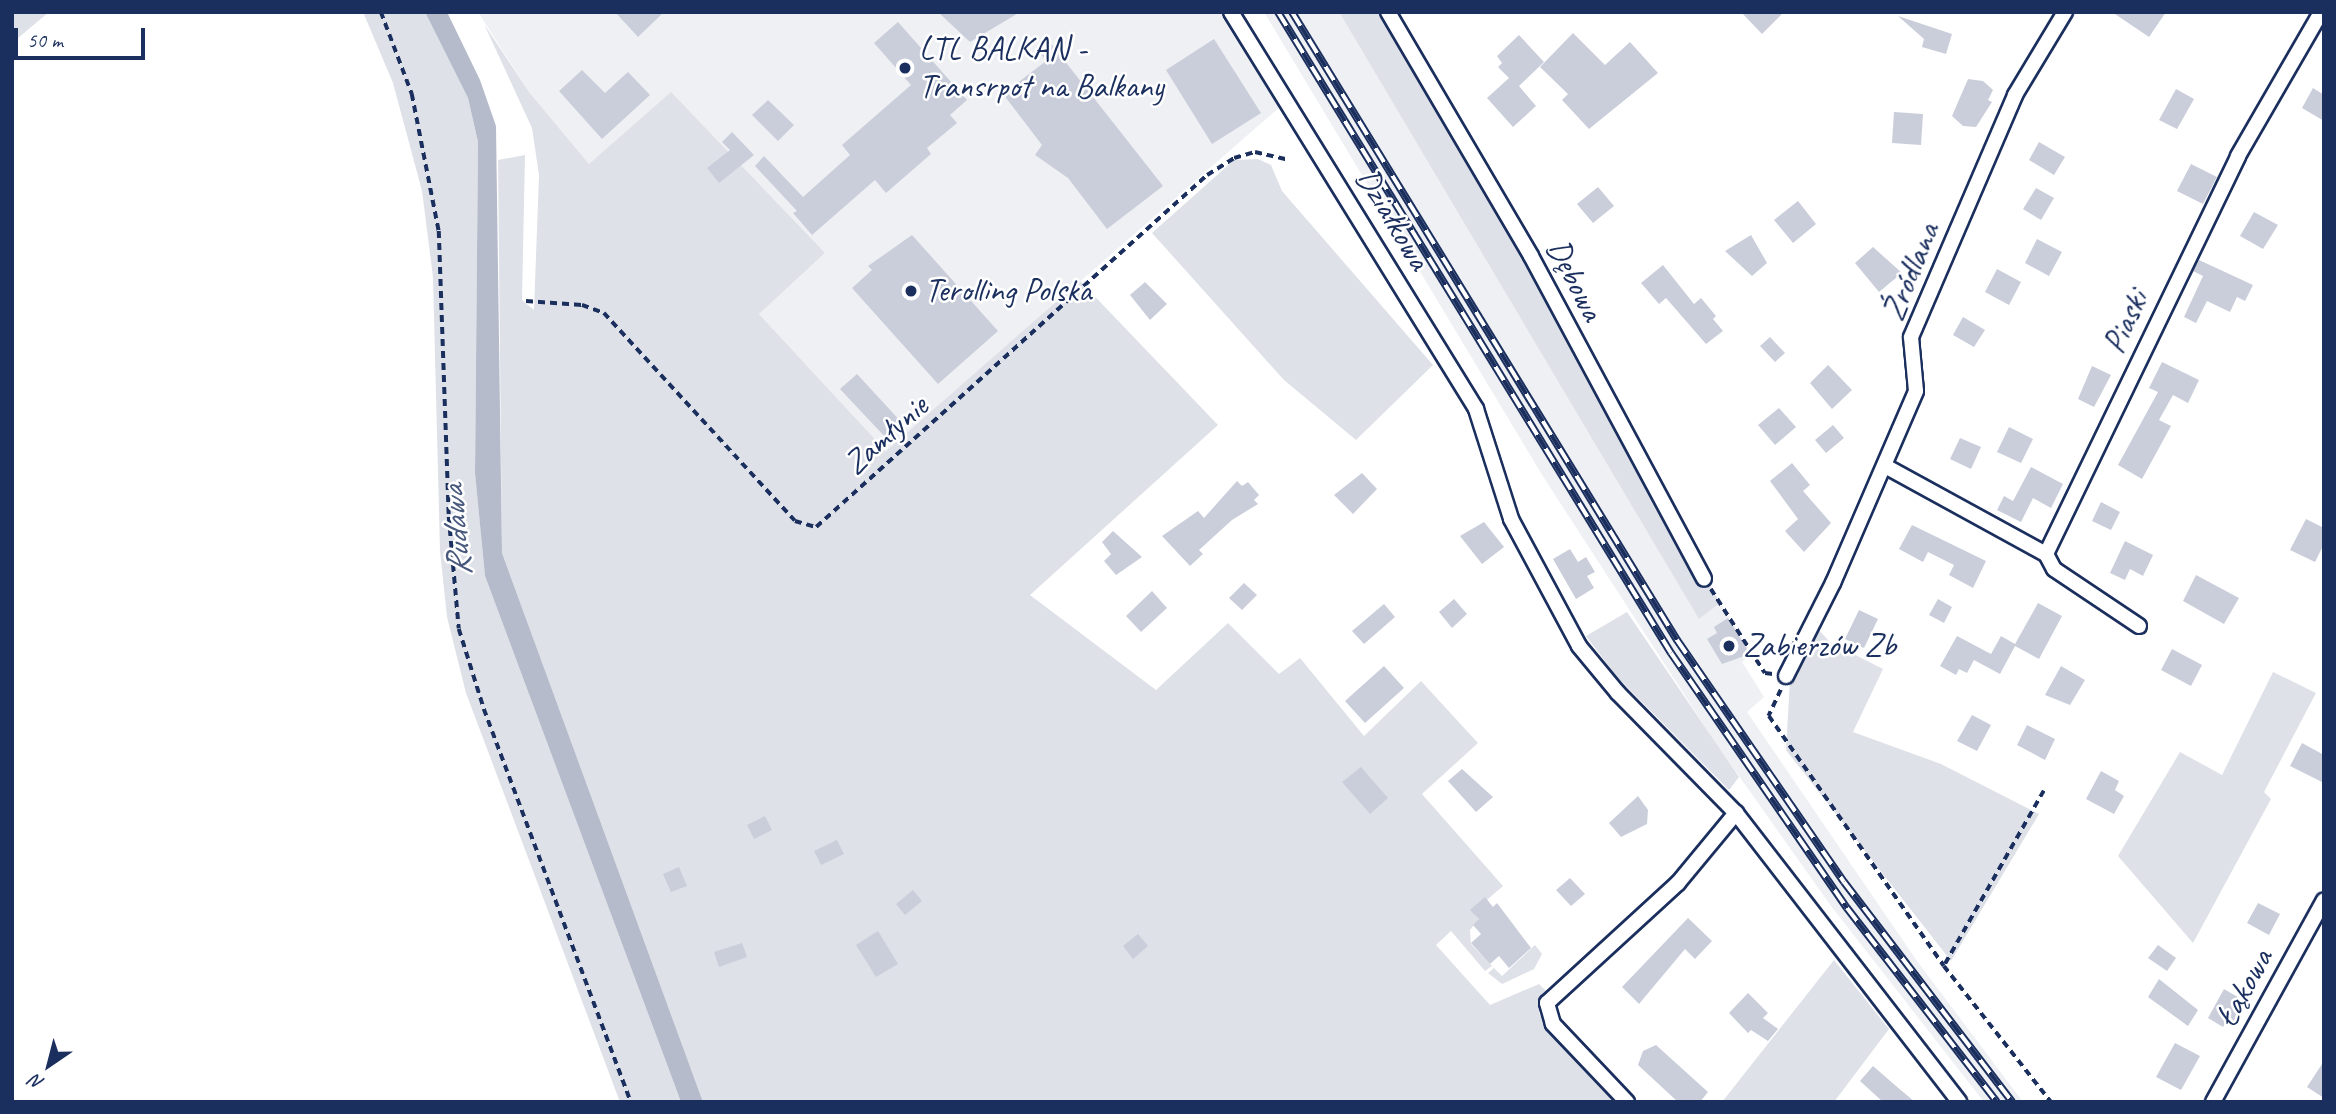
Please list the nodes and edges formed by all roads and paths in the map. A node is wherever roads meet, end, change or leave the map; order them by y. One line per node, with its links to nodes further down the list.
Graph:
1 (381, 12): 17 (path)
2 (1231, 12): 14 (street, Działkowa)
3 (1388, 12): 10 (street, Dębowa)
4 (2065, 12): 8 (street, Źródlana)
5 (2321, 12): 9 (street, Piaski)
6 (1286, 159): 7 (path, Zamłynie)
7 (526, 301)
8 (1885, 466): 9 (street); 12 (street, Źródlana)
9 (2046, 554): 11 (street)
10 (1704, 578): 12 (path)
11 (2139, 625)
12 (1786, 676): 16 (path)
13 (2044, 791): 16 (path)
14 (1736, 813): 18 (street); 19 (street, Działkowa)
15 (2324, 900): 21 (street, Łąkowa)
16 (1944, 966): 20 (path)
17 (631, 1102)
18 (1627, 1102)
19 (1959, 1102)
20 (2051, 1102)
21 (2213, 1102)

